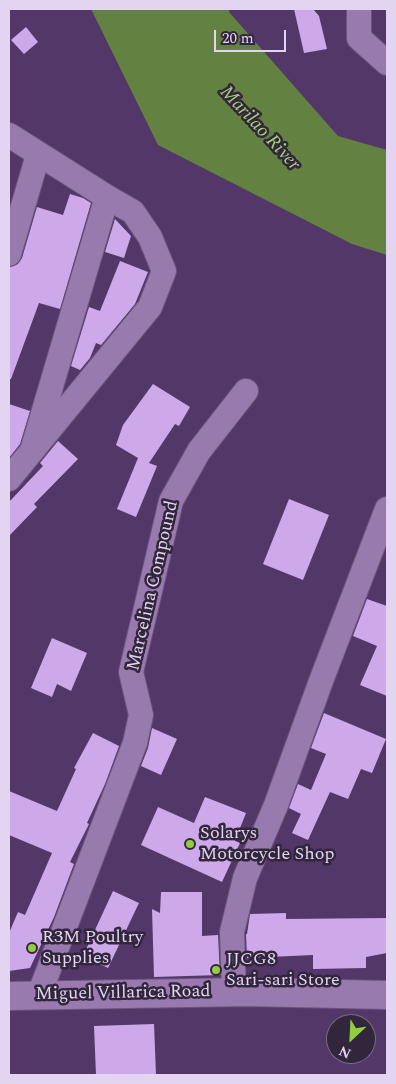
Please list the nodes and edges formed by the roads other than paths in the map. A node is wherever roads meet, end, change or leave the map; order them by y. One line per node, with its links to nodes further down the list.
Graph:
1 (359, 9): 2 (street)
2 (387, 63)
3 (9, 136): 4 (street)
4 (38, 155): 5 (street); 6 (street)
5 (107, 197): 8 (street); 8 (street)
6 (9, 254)
7 (246, 391): 12 (street, Marcelina Compound)
8 (32, 452): 9 (street)
9 (9, 479)
10 (387, 509): 11 (street)
11 (234, 993): 12 (main road, Miguel Villarica Road); 13 (main road, Miguel Villarica Road)
12 (39, 995): 14 (main road, Miguel Villarica Road)
13 (387, 995)
14 (9, 996)

